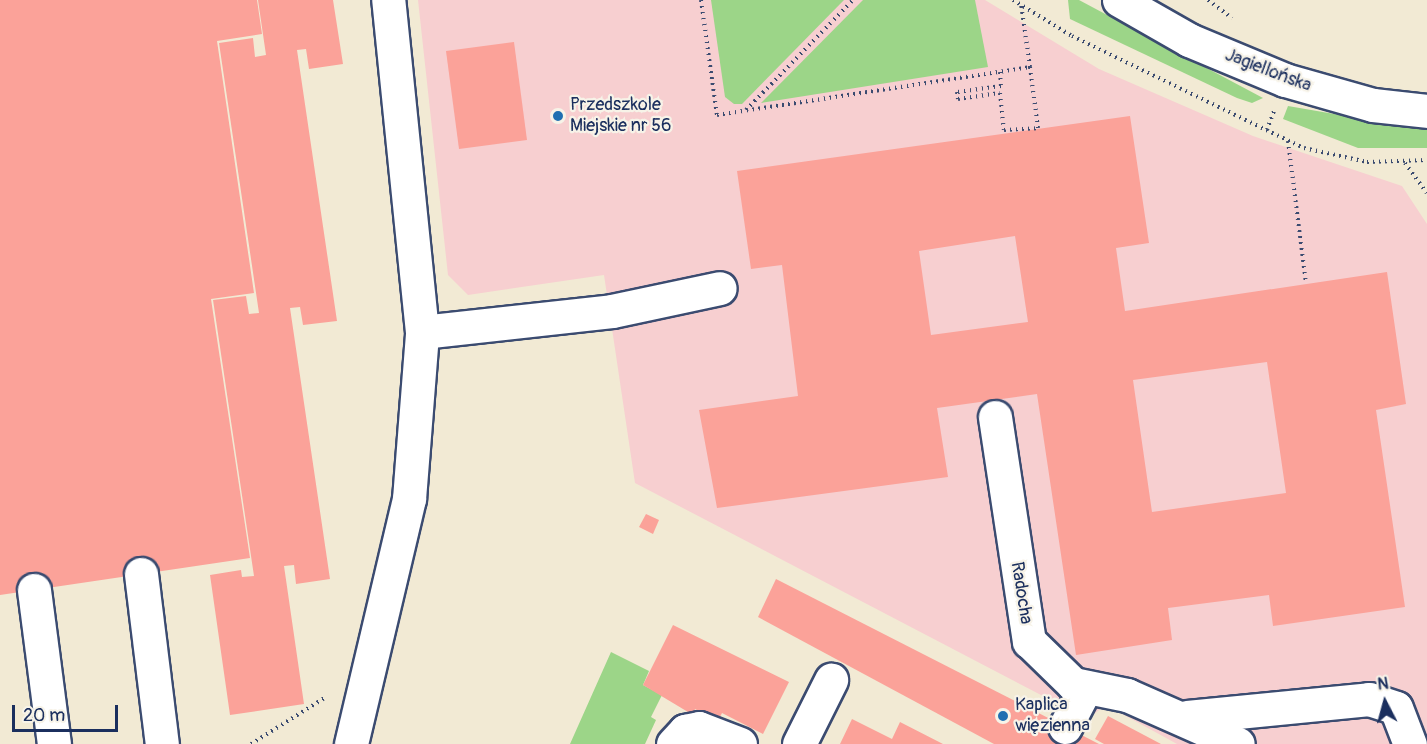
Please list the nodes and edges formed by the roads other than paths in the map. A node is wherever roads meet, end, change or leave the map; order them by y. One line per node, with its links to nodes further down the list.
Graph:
1 (388, 0): 5 (street)
2 (1119, 0): 3 (street, Jagiellońska)
3 (1427, 111)
4 (720, 288): 5 (street)
5 (422, 332): 15 (street)
6 (995, 417): 10 (street, Radocha)
7 (141, 574): 14 (street)
8 (34, 590): 13 (street)
9 (831, 680): 18 (street)
10 (1086, 687): 11 (street, Radocha); 12 (street)
11 (1187, 717): 19 (street, Radocha); 20 (street)
12 (1065, 727)
13 (54, 744)
14 (162, 744)
15 (351, 744)
16 (673, 744): 17 (street)
17 (740, 744)
18 (800, 744)
19 (1238, 744)
20 (1410, 744)

